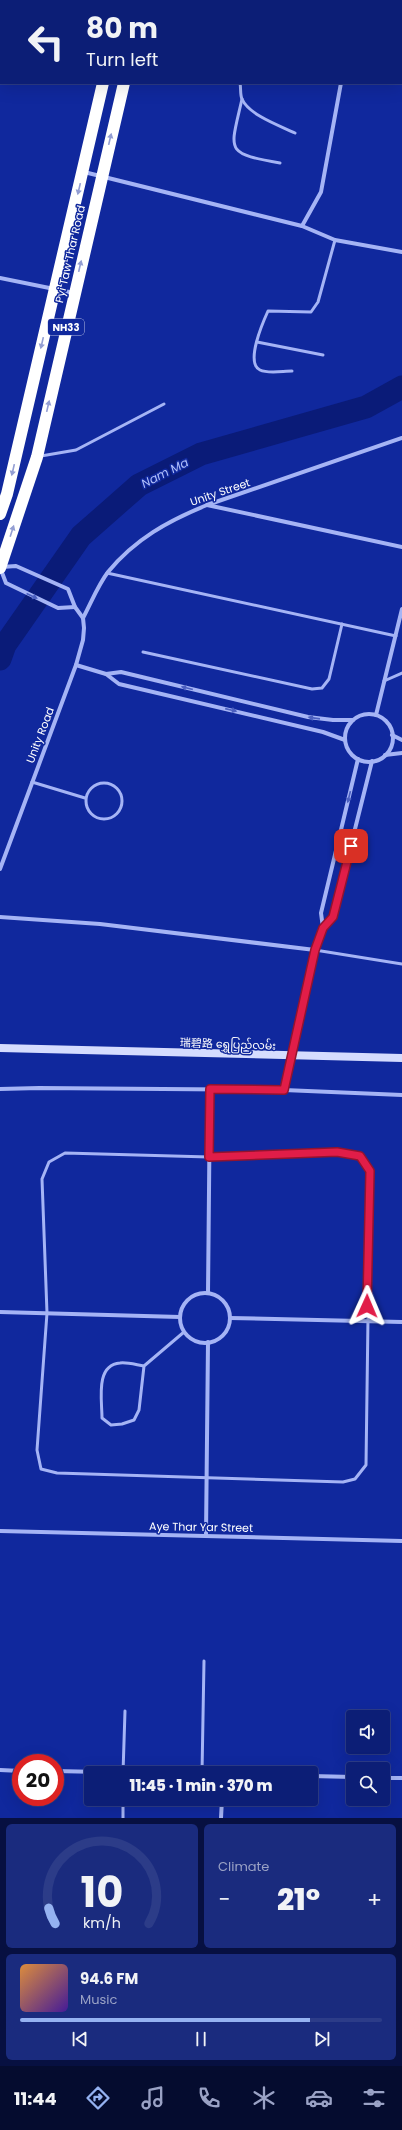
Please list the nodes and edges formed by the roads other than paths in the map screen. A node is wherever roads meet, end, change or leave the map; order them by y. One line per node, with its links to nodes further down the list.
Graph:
1 (104, 84): 8 (highway, Pyi Taw Thar Road / NH33)
2 (122, 84): 9 (highway, Pyi Taw Thar Road / NH33, one-way to 2)
3 (240, 84): 5 (lane)
4 (342, 84): 10 (street)
5 (242, 99): 6 (lane); 7 (lane)
6 (295, 133)
7 (280, 163)
8 (83, 172): 9 (street); 14 (highway, Pyi Taw Thar Road / NH33, one-way to 14)
9 (102, 177): 10 (street); 15 (highway, Pyi Taw Thar Road / NH33, one-way to 9)
10 (302, 226): 11 (street)
11 (335, 240): 12 (street); 16 (lane)
12 (402, 252)
13 (0, 278): 14 (street)
14 (55, 291): 15 (street); 23 (highway, Pyi Taw Thar Road / NH33, one-way to 23)
15 (74, 293): 21 (highway, Pyi Taw Thar Road / NH33, one-way to 15)
16 (257, 342): 17 (lane); 18 (lane)
17 (323, 355)
18 (292, 371)
19 (164, 404): 21 (lane)
20 (402, 438): 22 (street, Unity Street)
21 (37, 457): 25 (highway, Pyi Taw Thar Road / NH33, one-way to 21)
22 (207, 505): 24 (street); 26 (street, Unity Street)
23 (0, 514)
24 (402, 548)
25 (0, 568): 27 (street, one-way to 27); 27 (street)
26 (107, 573): 29 (street, Unity Street); 30 (lane)
27 (75, 607): 29 (street)
28 (402, 609): 31 (street)
29 (83, 618): 33 (street, Unity Road)
30 (342, 624): 31 (lane); 32 (lane)
31 (396, 636): 36 (street)
32 (143, 652)
33 (76, 665): 35 (street); 46 (street, Unity Road)
34 (402, 672): 36 (lane)
35 (106, 674): 38 (street, one-way to 35); 40 (street, one-way to 40)
36 (384, 681): 37 (street)
37 (376, 715): 38 (street); 39 (street)
38 (352, 720): 40 (street)
39 (392, 735): 41 (street); 43 (street)
40 (345, 740): 44 (street)
41 (402, 740)
42 (402, 753): 43 (street)
43 (385, 755): 45 (street)
44 (358, 759): 45 (street); 50 (street, one-way to 50)
45 (372, 761): 50 (street)
46 (32, 782): 47 (lane); 48 (street, Unity Road)
47 (86, 798): 47 (lane)
48 (0, 869)
49 (0, 917): 51 (street)
50 (323, 928): 51 (street)
51 (315, 950): 52 (lane); 54 (street)
52 (402, 964)
53 (0, 1048): 54 (street, 瑞碧路 ရွှေပြည်လမ်း)
54 (292, 1056): 55 (street, 瑞碧路 ရွှေပြည်လမ်း); 58 (street)
55 (402, 1058)
56 (0, 1089): 57 (street)
57 (210, 1089): 58 (street); 60 (street)
58 (284, 1090): 59 (street)
59 (402, 1095)
60 (209, 1157): 61 (street); 63 (lane); 66 (lane)
61 (208, 1293): 64 (street); 65 (street)
62 (0, 1312): 63 (street)
63 (47, 1313): 64 (street); 71 (lane)
64 (180, 1317): 68 (street)
65 (230, 1318): 66 (street); 69 (street)
66 (366, 1322): 67 (street); 71 (lane)
67 (402, 1322)
68 (184, 1332): 69 (street); 70 (lane)
69 (208, 1342): 71 (street)
70 (144, 1366): 70 (lane)
71 (206, 1479): 73 (street)
72 (0, 1531): 73 (street, Aye Thar Yar Street)
73 (206, 1536): 74 (street, Aye Thar Yar Street)
74 (402, 1541)
75 (204, 1661): 78 (lane)
76 (126, 1711): 77 (lane)
77 (123, 1766)
78 (202, 1766)
79 (0, 1770): 80 (street)
80 (12, 1771)
81 (64, 1771): 82 (street)
82 (84, 1772)
83 (318, 1776): 84 (street)
84 (346, 1777)
85 (390, 1778): 86 (street)
86 (402, 1778)
87 (123, 1806): 89 (lane)
88 (222, 1806): 90 (street)
89 (123, 1818)
90 (221, 1818)

